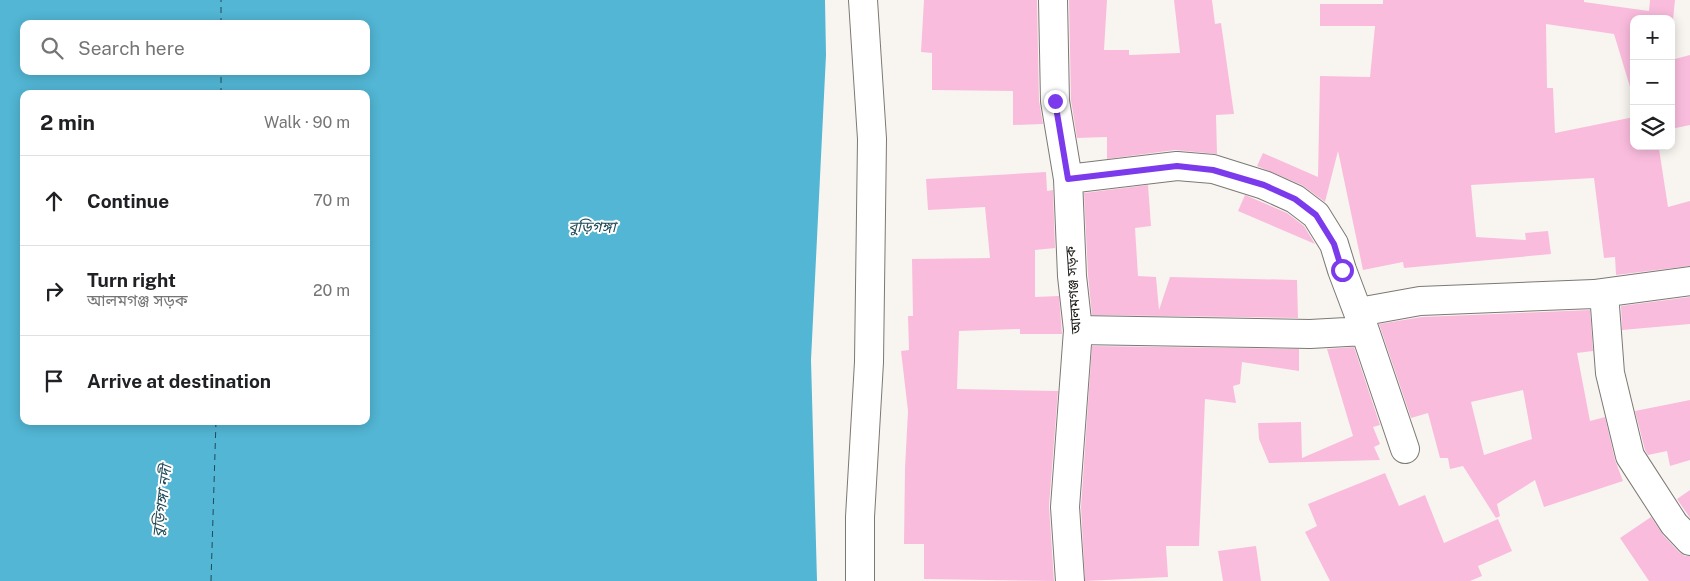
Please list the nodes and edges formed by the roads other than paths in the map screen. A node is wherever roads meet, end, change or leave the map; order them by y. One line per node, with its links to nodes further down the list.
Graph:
1 (863, 0): 10 (street)
2 (1053, 0): 3 (street, আলমগঞ্জ সড়ক)
3 (1068, 179): 6 (street); 7 (street, আলমগঞ্জ সড়ক)
4 (1690, 281): 5 (street)
5 (1604, 293): 6 (street); 9 (street)
6 (1362, 321): 7 (street); 8 (street)
7 (1078, 330): 11 (street, আলমগঞ্জ সড়ক)
8 (1405, 449)
9 (1690, 541)
10 (860, 581)
11 (1070, 581)

